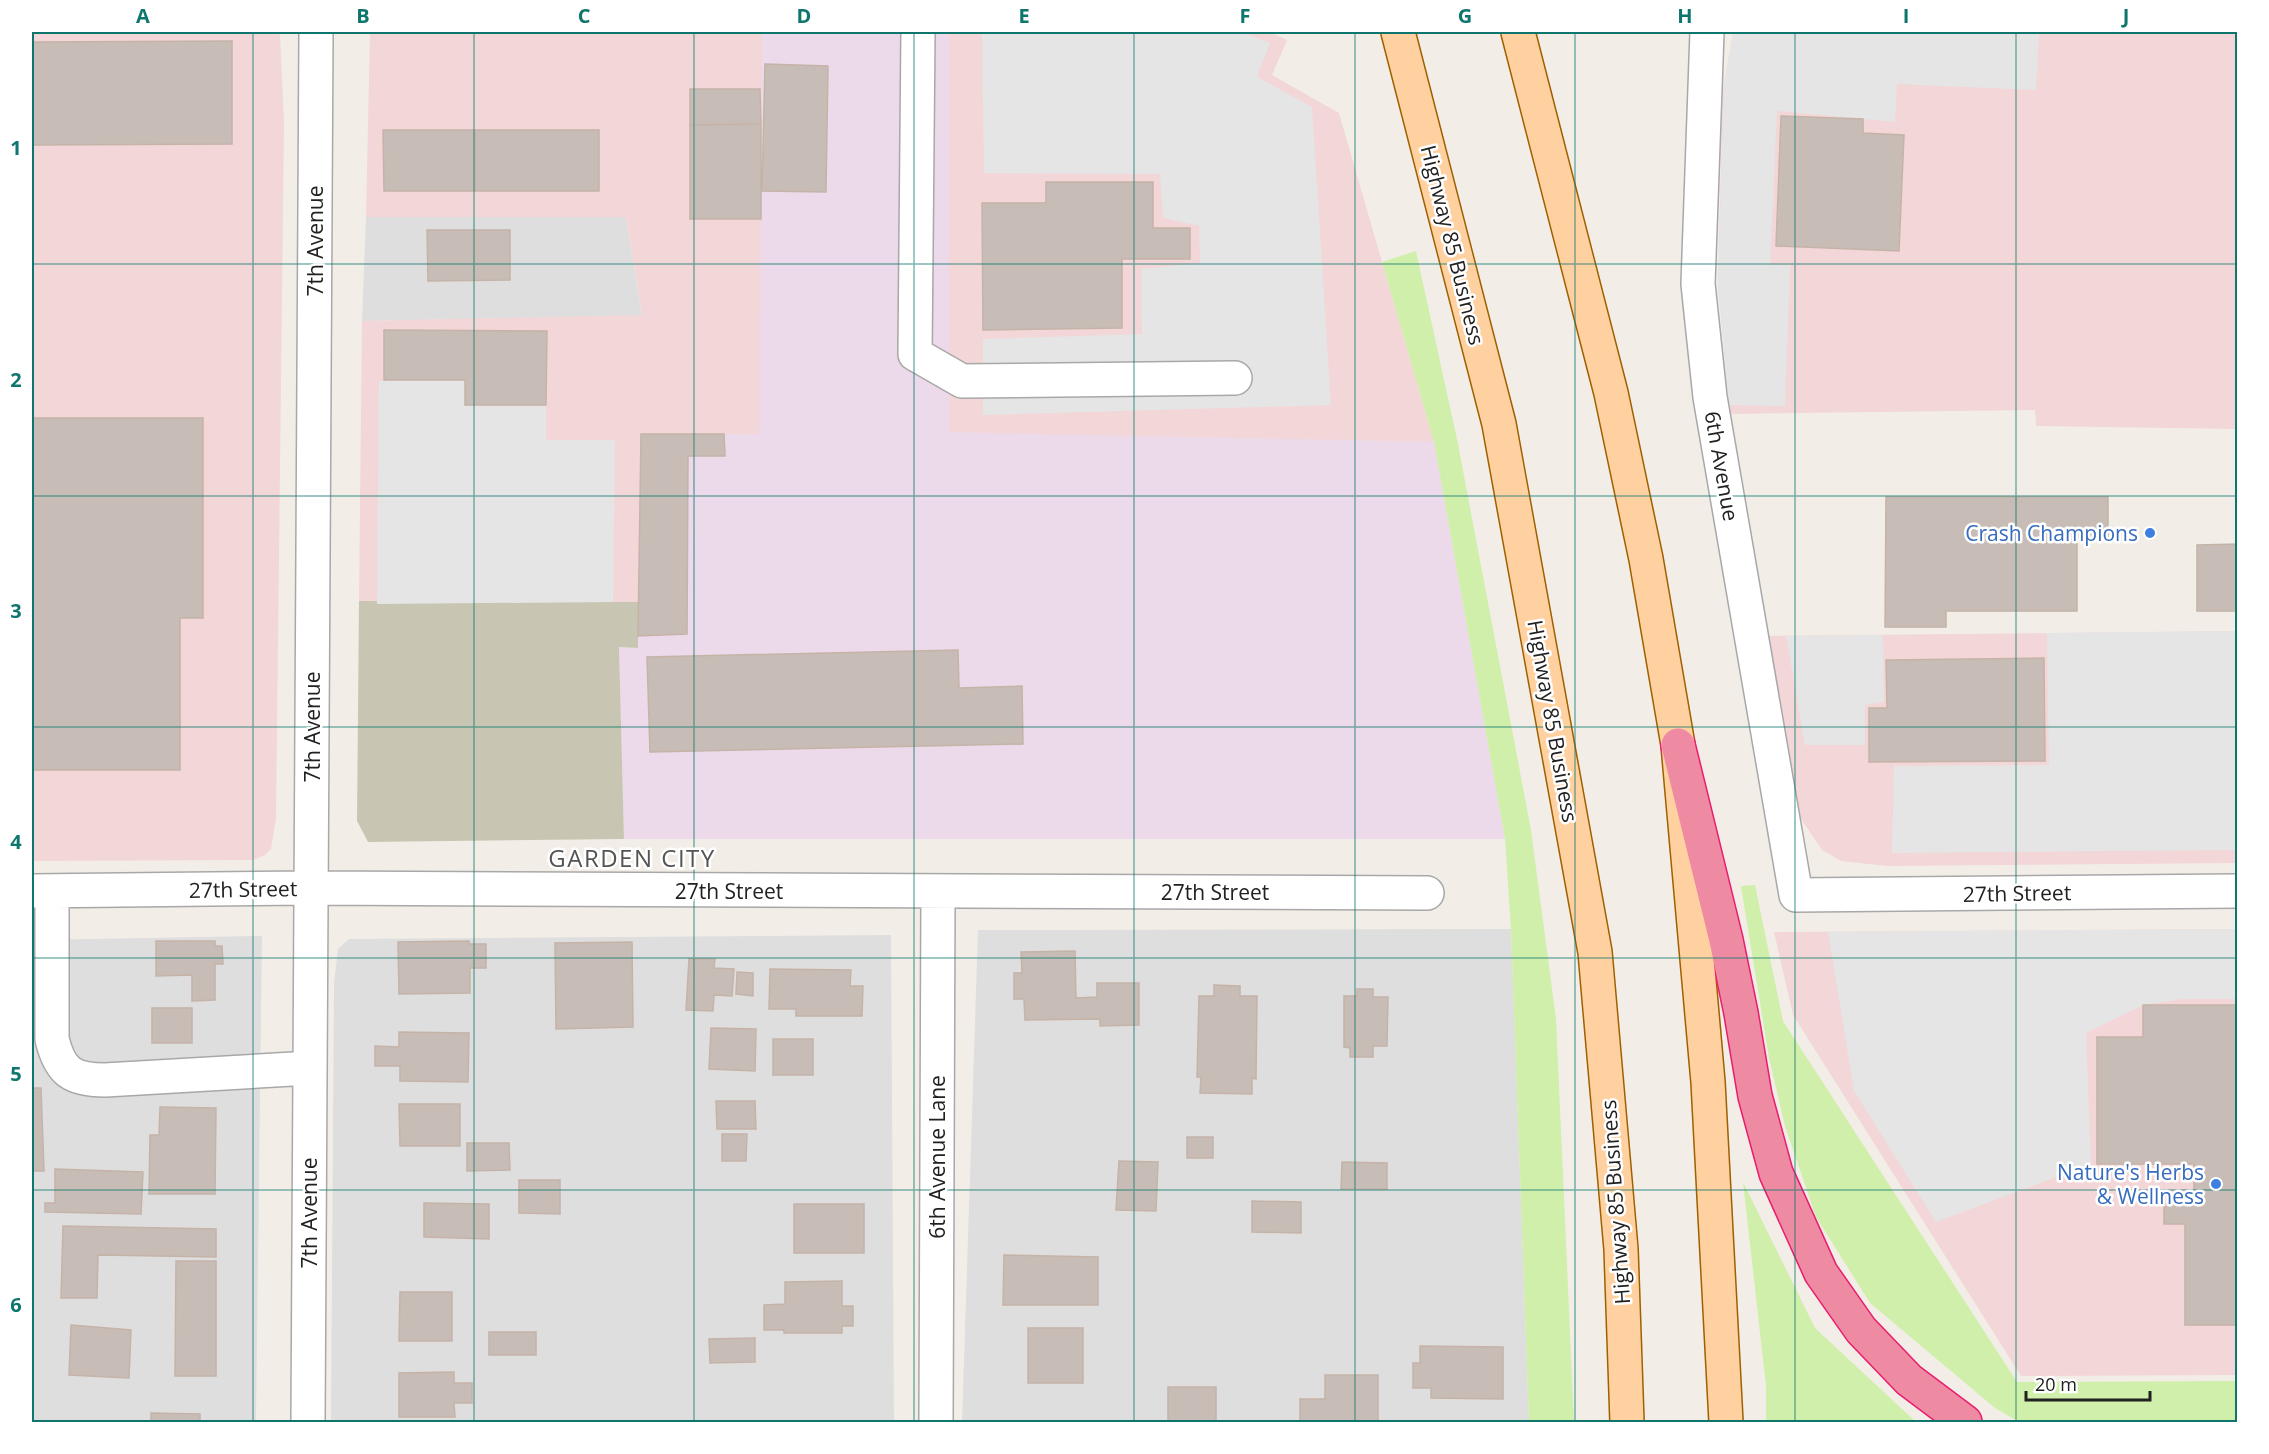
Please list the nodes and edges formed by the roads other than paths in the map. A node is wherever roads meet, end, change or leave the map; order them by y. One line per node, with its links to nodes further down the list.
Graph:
1 (316, 32): 8 (street, 7th Avenue)
2 (918, 32): 6 (street)
3 (1398, 32): 17 (main road, Highway 85 Business)
4 (1518, 32): 7 (main road)
5 (1707, 32): 13 (street, 6th Avenue)
6 (1235, 378)
7 (1678, 745): 18 (main road); 19 (highway)
8 (311, 888): 9 (street, 27th Street); 11 (street, 27th Street); 14 (street, 7th Avenue)
9 (42, 891): 14 (street)
10 (2238, 891): 13 (street, 27th Street)
11 (938, 892): 12 (street, 27th Street); 16 (street, 6th Avenue Lane)
12 (1427, 893)
13 (1796, 896)
14 (310, 1068): 15 (street, 7th Avenue)
15 (308, 1422)
16 (936, 1422)
17 (1627, 1422)
18 (1726, 1422)
19 (1965, 1422)

